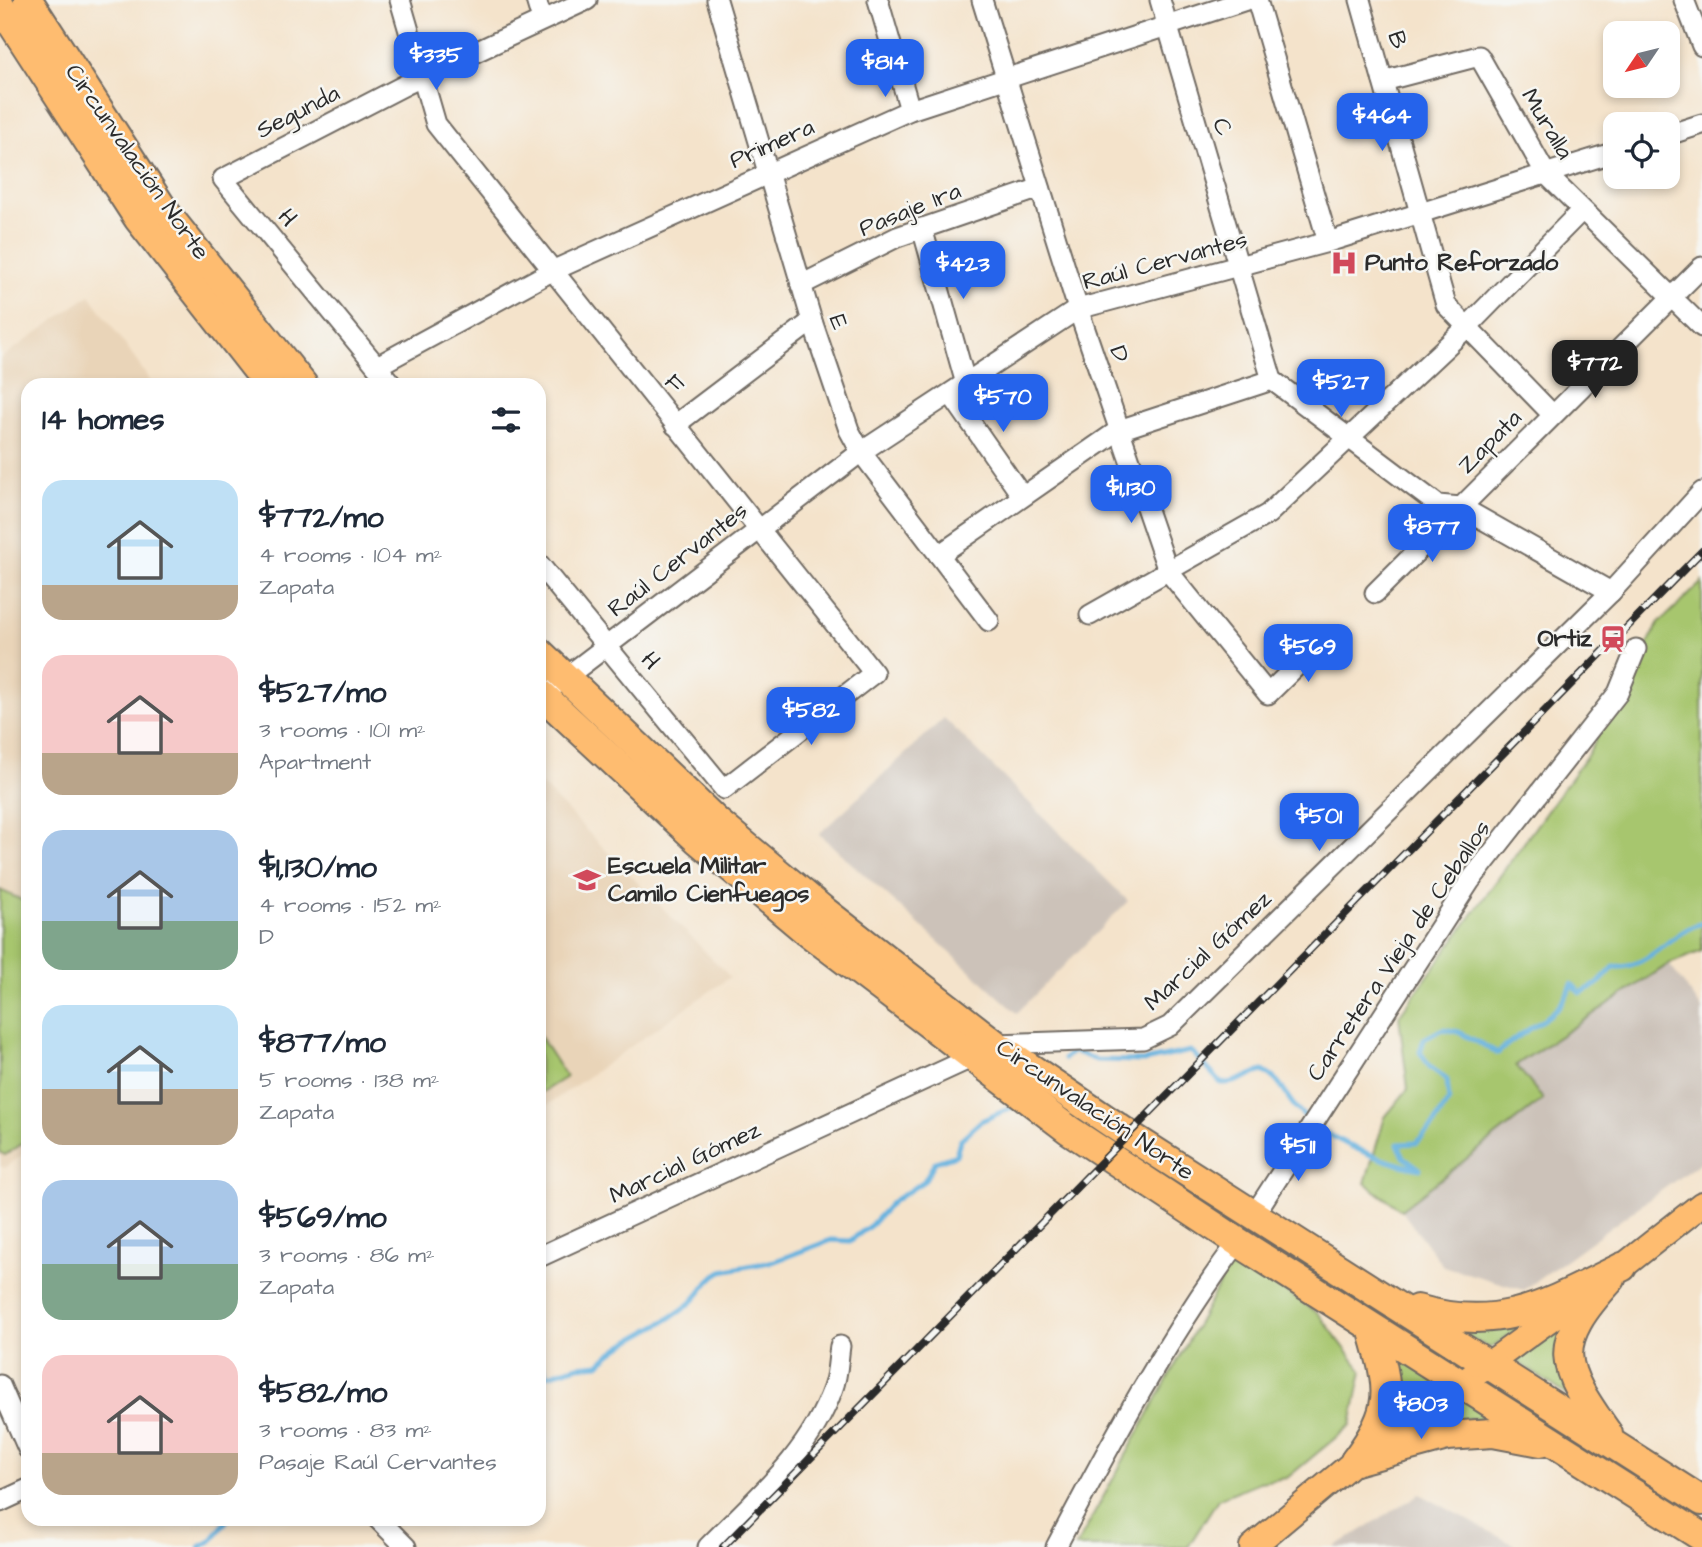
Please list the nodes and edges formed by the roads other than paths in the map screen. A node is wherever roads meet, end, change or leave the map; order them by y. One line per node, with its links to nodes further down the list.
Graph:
1 (28, 0): 43 (highway, Circunvalación Norte)
2 (400, 0): 18 (street, F)
3 (537, 0): 14 (street)
4 (587, 0): 14 (street, Segunda)
5 (717, 0): 24 (street, E)
6 (878, 0): 20 (street)
7 (982, 0): 17 (street, D)
8 (1160, 0): 15 (street, C)
9 (1246, 0): 15 (street, Primera)
10 (1257, 0): 31 (street)
11 (1360, 0): 19 (street, B)
12 (1684, 0): 16 (street)
13 (0, 5): 42 (highway, Circunvalación Norte)
14 (542, 20): 18 (street, Segunda)
15 (1168, 26): 17 (street, Primera); 33 (street, C)
16 (1702, 46)
17 (1006, 78): 20 (street, Primera); 27 (street, D)
18 (413, 81): 26 (street, Segunda); 34 (street, F)
19 (1383, 81): 25 (street, Muralla); 29 (street, B)
20 (910, 110): 24 (street, Primera)
21 (1702, 124): 22 (street)
22 (1680, 131)
23 (1603, 156): 25 (street, Raúl Cervantes)
24 (768, 173): 34 (street, Primera); 35 (street, E)
25 (1546, 174): 28 (street, Muralla); 29 (street, Raúl Cervantes)
26 (223, 179): 41 (street, H)
27 (1040, 188): 30 (street, Pasaje 1ra); 37 (street, D)
28 (1582, 210): 36 (street, Muralla); 40 (street)
29 (1420, 215): 31 (street, Raúl Cervantes); 40 (street, B)
30 (922, 228): 35 (street, Pasaje 1ra); 46 (street)
31 (1328, 242): 33 (street, Raúl Cervantes)
32 (1702, 267): 36 (street, Zapata)
33 (1237, 268): 37 (street, Raúl Cervantes); 45 (street, C)
34 (552, 271): 41 (street, Primera); 48 (street, F)
35 (802, 285): 38 (street, E)
36 (1672, 297): 39 (street, Muralla); 47 (street, Zapata)
37 (1078, 309): 46 (street, Raúl Cervantes); 49 (street, D)
38 (812, 321): 48 (street); 51 (street, E)
39 (1702, 327)
40 (1465, 328): 47 (street, B); 50 (street)
41 (377, 366): 44 (street, H)
42 (264, 378)
43 (297, 378)
44 (386, 378)
45 (1272, 380): 49 (street); 50 (street)
46 (958, 389): 51 (street, Raúl Cervantes); 53 (street)
47 (1552, 414): 54 (street, Zapata)
48 (675, 425): 55 (street, F)
49 (1119, 430): 53 (street); 57 (street, D)
50 (1350, 439): 54 (street); 57 (street)
51 (861, 452): 55 (street, Raúl Cervantes); 56 (street, E)
52 (1702, 492): 59 (street, Marcial Gómez)
53 (1021, 496): 56 (street)
54 (1461, 507): 59 (street); 60 (street, Zapata)
55 (758, 529): 64 (street, Raúl Cervantes); 67 (street, F)
56 (939, 555): 62 (street, E)
57 (1168, 570): 61 (street); 63 (street, D)
58 (546, 573): 64 (street, H)
59 (1611, 592): 68 (street, Marcial Gómez)
60 (1375, 593)
61 (1090, 615)
62 (989, 621)
63 (1320, 643)
64 (607, 647): 66 (street, Raúl Cervantes); 67 (street, H)
65 (1636, 649): 70 (street, Carretera Vieja de Ceballos)
66 (549, 689): 68 (highway, Circunvalación Norte)
67 (724, 789)
68 (983, 1051): 70 (highway, Circunvalación Norte); 71 (highway, Circunvalación Norte); 72 (street, Marcial Gómez)
69 (1702, 1204): 73 (main road)
70 (1254, 1215): 74 (highway, Circunvalación Norte)
71 (1238, 1242): 75 (highway, Circunvalación Norte); 91 (street)
72 (546, 1254)
73 (1622, 1267): 74 (highway); 77 (main road); 82 (highway)
74 (1387, 1300): 77 (highway, Circunvalación Norte)
75 (1372, 1328): 79 (highway, Circunvalación Norte); 83 (highway)
76 (840, 1346): 90 (street)
77 (1488, 1364): 79 (main road); 82 (highway, Circunvalación Norte)
78 (0, 1385): 80 (street)
79 (1461, 1385): 81 (highway, Circunvalación Norte); 83 (main road)
80 (21, 1433)
81 (1555, 1445): 83 (highway); 88 (highway, Circunvalación Norte)
82 (1618, 1447): 85 (highway, Circunvalación Norte)
83 (1355, 1461): 92 (main road)
84 (21, 1492): 86 (street)
85 (1702, 1501)
86 (0, 1502)
87 (385, 1526): 89 (street)
88 (1702, 1538)
89 (406, 1547)
90 (708, 1547)
91 (1056, 1547)
92 (1252, 1547)

